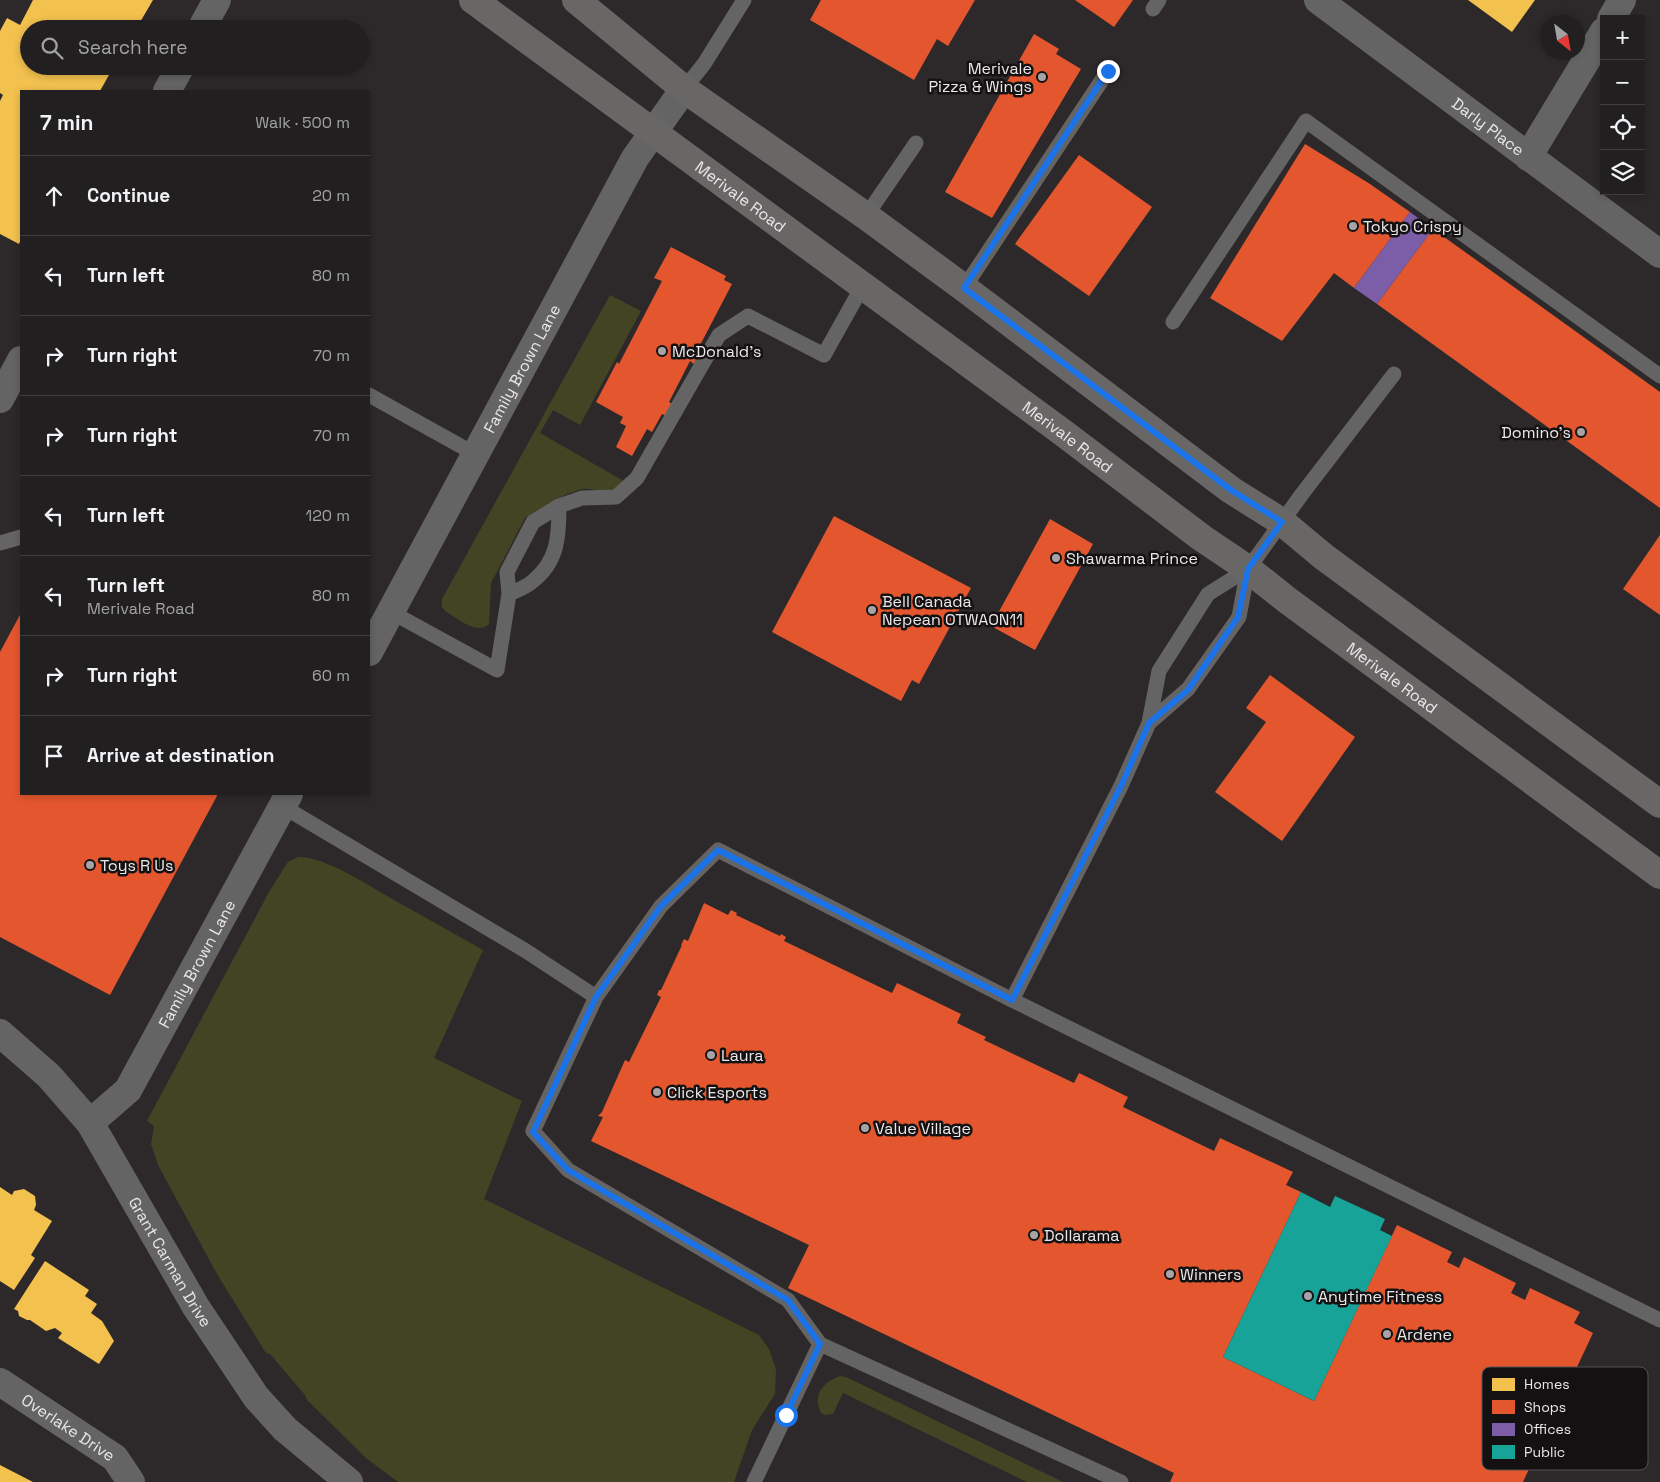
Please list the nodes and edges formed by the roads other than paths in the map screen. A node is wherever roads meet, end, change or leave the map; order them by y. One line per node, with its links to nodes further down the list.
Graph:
1 (217, 0): 8 (street)
2 (473, 0): 14 (main road, Merivale Road)
3 (576, 0): 12 (main road)
4 (744, 0): 12 (lane)
5 (1318, 0): 16 (street, Darly Place)
6 (1622, 0): 7 (street)
7 (1613, 15)
8 (206, 20)
9 (1600, 38): 16 (street)
10 (1108, 71): 20 (lane)
11 (176, 75): 13 (street)
12 (684, 89): 14 (street, Family Brown Lane); 17 (main road)
13 (168, 90)
14 (654, 133): 19 (main road, Merivale Road); 27 (street, Family Brown Lane)
15 (916, 143): 17 (lane)
16 (1528, 157): 18 (street, Darly Place)
17 (866, 216): 20 (main road)
18 (1660, 254)
19 (862, 286): 28 (lane); 32 (main road, Merivale Road)
20 (964, 288): 29 (main road)
21 (1173, 322): 24 (lane)
22 (20, 362): 26 (street)
23 (1394, 374): 29 (lane)
24 (1660, 376)
25 (370, 397): 27 (lane)
26 (0, 399)
27 (474, 454): 34 (street, Family Brown Lane)
28 (559, 506): 33 (lane); 33 (lane)
29 (1282, 522): 32 (lane); 37 (main road)
30 (20, 537): 31 (lane)
31 (0, 543)
32 (1248, 569): 36 (lane); 36 (lane); 39 (main road, Merivale Road)
33 (509, 594): 34 (lane)
34 (391, 612): 35 (street, Family Brown Lane)
35 (370, 650)
36 (1149, 723): 41 (lane)
37 (1658, 797)
38 (286, 800): 40 (lane); 43 (street, Family Brown Lane)
39 (1660, 875)
40 (596, 997): 41 (lane); 45 (lane)
41 (1012, 1000): 44 (lane)
42 (0, 1033): 43 (street, Grant Carman Drive)
43 (90, 1123): 48 (street, Grant Carman Drive)
44 (1660, 1320)
45 (820, 1344): 49 (lane); 50 (lane)
46 (0, 1382): 47 (street, Overlake Drive)
47 (131, 1481)
48 (349, 1482)
49 (754, 1482)
50 (1121, 1482)

